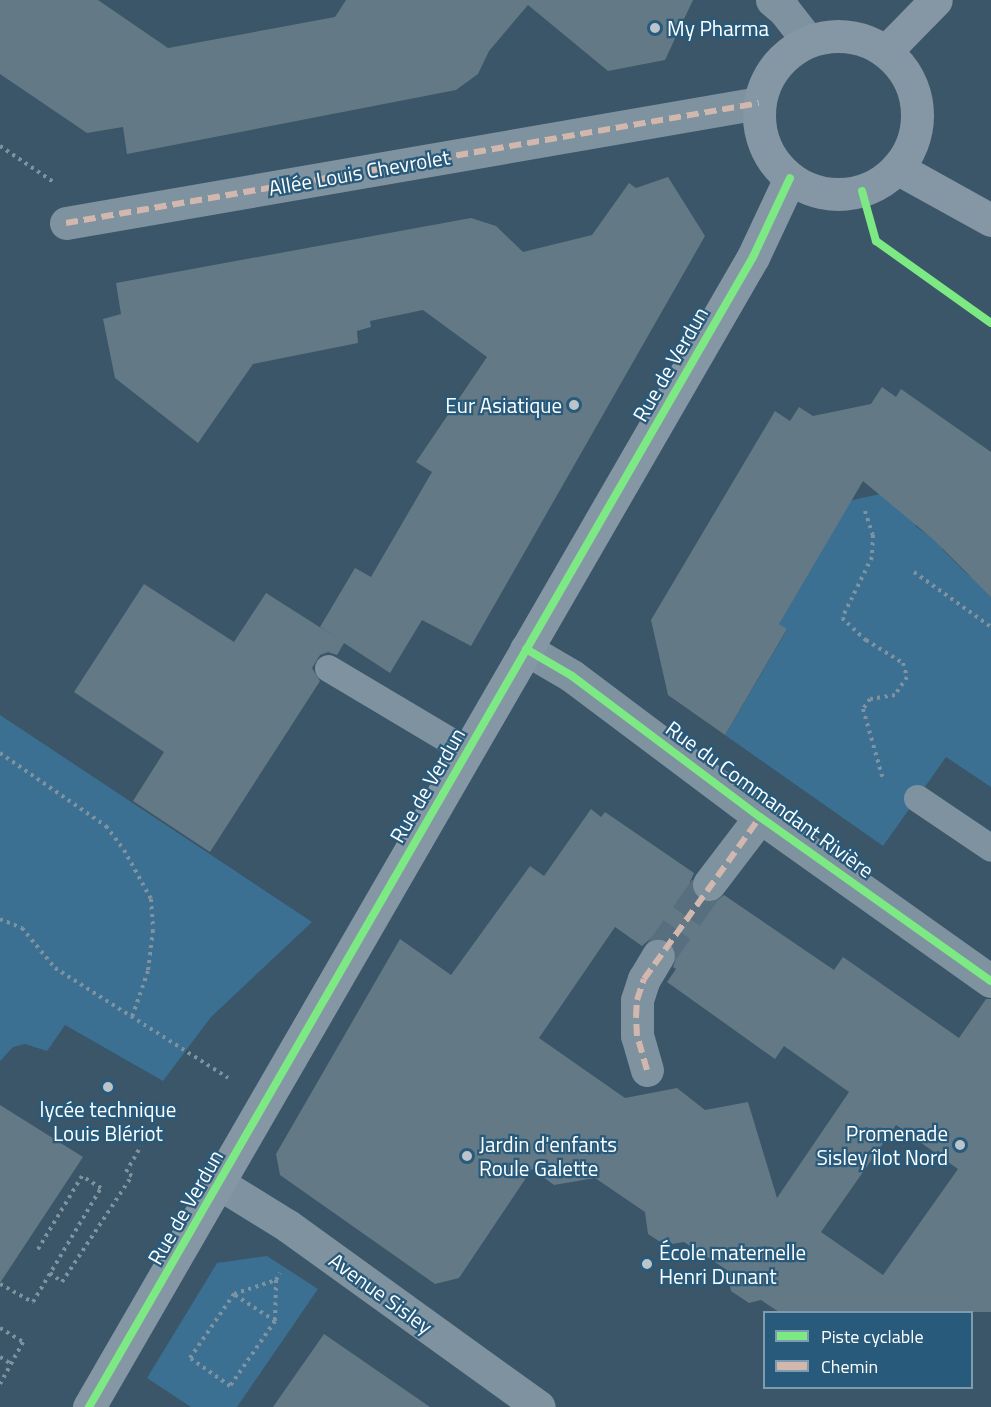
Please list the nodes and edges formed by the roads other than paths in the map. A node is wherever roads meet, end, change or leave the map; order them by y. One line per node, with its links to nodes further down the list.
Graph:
1 (772, 0): 3 (street)
2 (936, 0): 4 (street)
3 (808, 41): 4 (street); 5 (street)
4 (886, 51): 6 (street)
5 (759, 103): 7 (street); 9 (street, Allée Louis Chevrolet)
6 (897, 168): 7 (street); 8 (street)
7 (789, 178): 10 (street, Rue de Verdun)
8 (991, 219)
9 (66, 223)
10 (526, 649): 12 (street, Rue de Verdun); 14 (street, Rue du Commandant Rivière)
11 (328, 668): 12 (lane)
12 (467, 751): 20 (street, Rue de Verdun)
13 (917, 798): 15 (lane)
14 (760, 817): 16 (street); 18 (street, Rue du Commandant Rivière)
15 (991, 848)
16 (709, 884)
17 (658, 956): 19 (street)
18 (991, 981)
19 (646, 1070)
20 (219, 1184): 21 (street, Rue de Verdun); 22 (street, Avenue Sisley)
21 (89, 1407)
22 (539, 1407)

